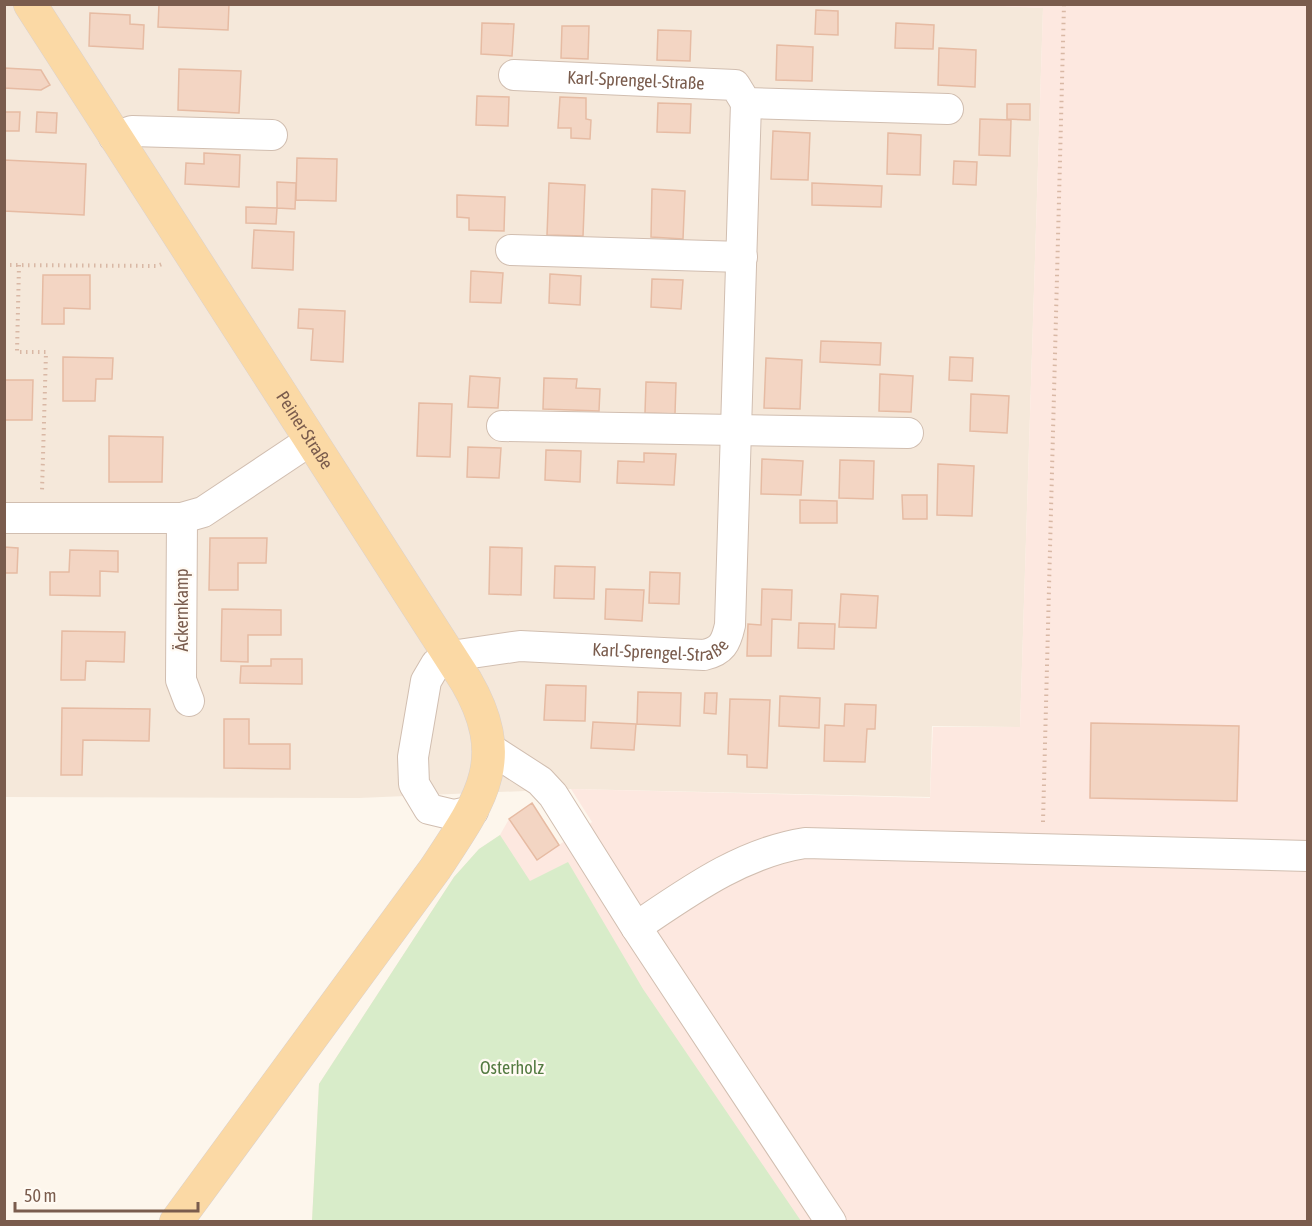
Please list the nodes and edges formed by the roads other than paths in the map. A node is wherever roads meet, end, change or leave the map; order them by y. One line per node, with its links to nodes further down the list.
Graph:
1 (30, 4): 6 (main road, Peiner Straße)
2 (514, 75): 3 (street, Karl-Sprengel-Straße)
3 (746, 104): 4 (street); 8 (street, Karl-Sprengel-Straße)
4 (948, 109)
5 (272, 135): 6 (street)
6 (114, 137): 12 (main road, Peiner Straße)
7 (510, 250): 8 (street)
8 (742, 257): 10 (street, Karl-Sprengel-Straße)
9 (502, 426): 10 (street)
10 (736, 430): 11 (street); 15 (street, Karl-Sprengel-Straße)
11 (909, 433)
12 (311, 440): 14 (street); 15 (main road, Peiner Straße)
13 (4, 518): 14 (street)
14 (182, 518): 16 (street, Äckernkamp)
15 (451, 656): 17 (main road, Peiner Straße); 18 (street)
16 (189, 701)
17 (489, 748): 18 (main road, Peiner Straße); 20 (street)
18 (473, 811): 21 (main road, Peiner Straße)
19 (1308, 856): 20 (street)
20 (636, 927): 22 (street)
21 (176, 1221)
22 (831, 1221)

